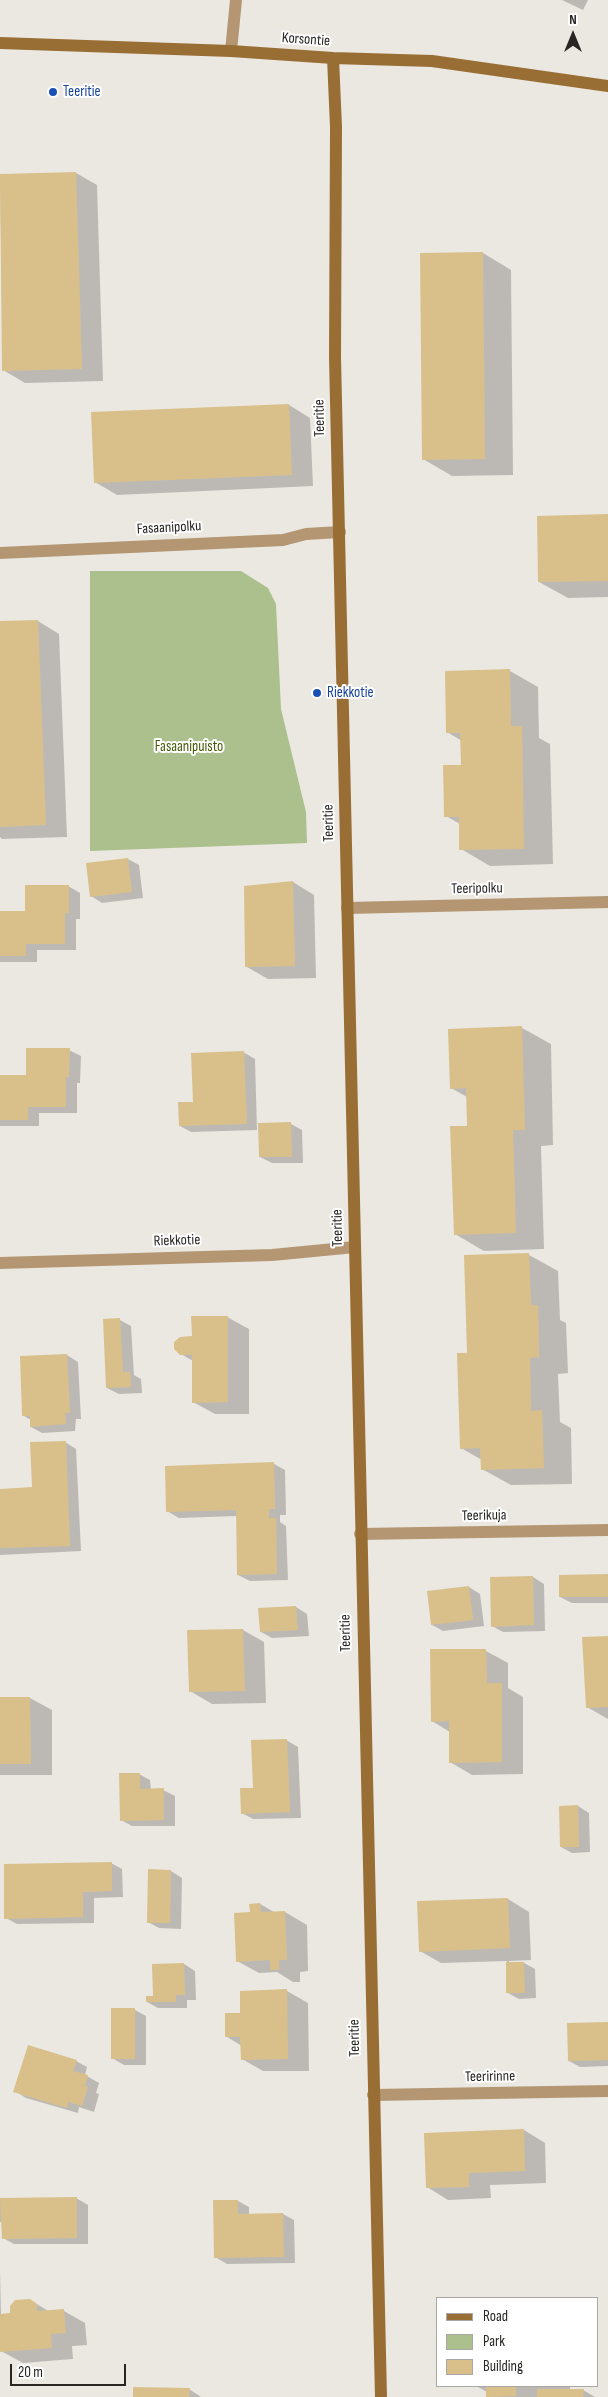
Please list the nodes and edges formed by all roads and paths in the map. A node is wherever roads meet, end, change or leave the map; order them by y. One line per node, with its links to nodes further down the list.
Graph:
1 (236, 0): 3 (street)
2 (0, 43): 3 (street, Korsontie)
3 (230, 51): 4 (street, Korsontie)
4 (333, 58): 5 (street, Korsontie); 6 (street, Teeritie)
5 (608, 86)
6 (340, 532): 7 (street, Fasaanipolku); 9 (street, Teeritie)
7 (0, 553)
8 (608, 902): 9 (street, Teeripolku)
9 (347, 908): 10 (street, Teeritie)
10 (355, 1247): 11 (street, Riekkotie); 13 (street, Teeritie)
11 (0, 1263)
12 (608, 1530): 13 (street, Teerikuja)
13 (360, 1534): 15 (street, Teeritie)
14 (608, 2092): 15 (street, Teeririnne)
15 (373, 2095): 16 (street, Teeritie)
16 (381, 2397)

